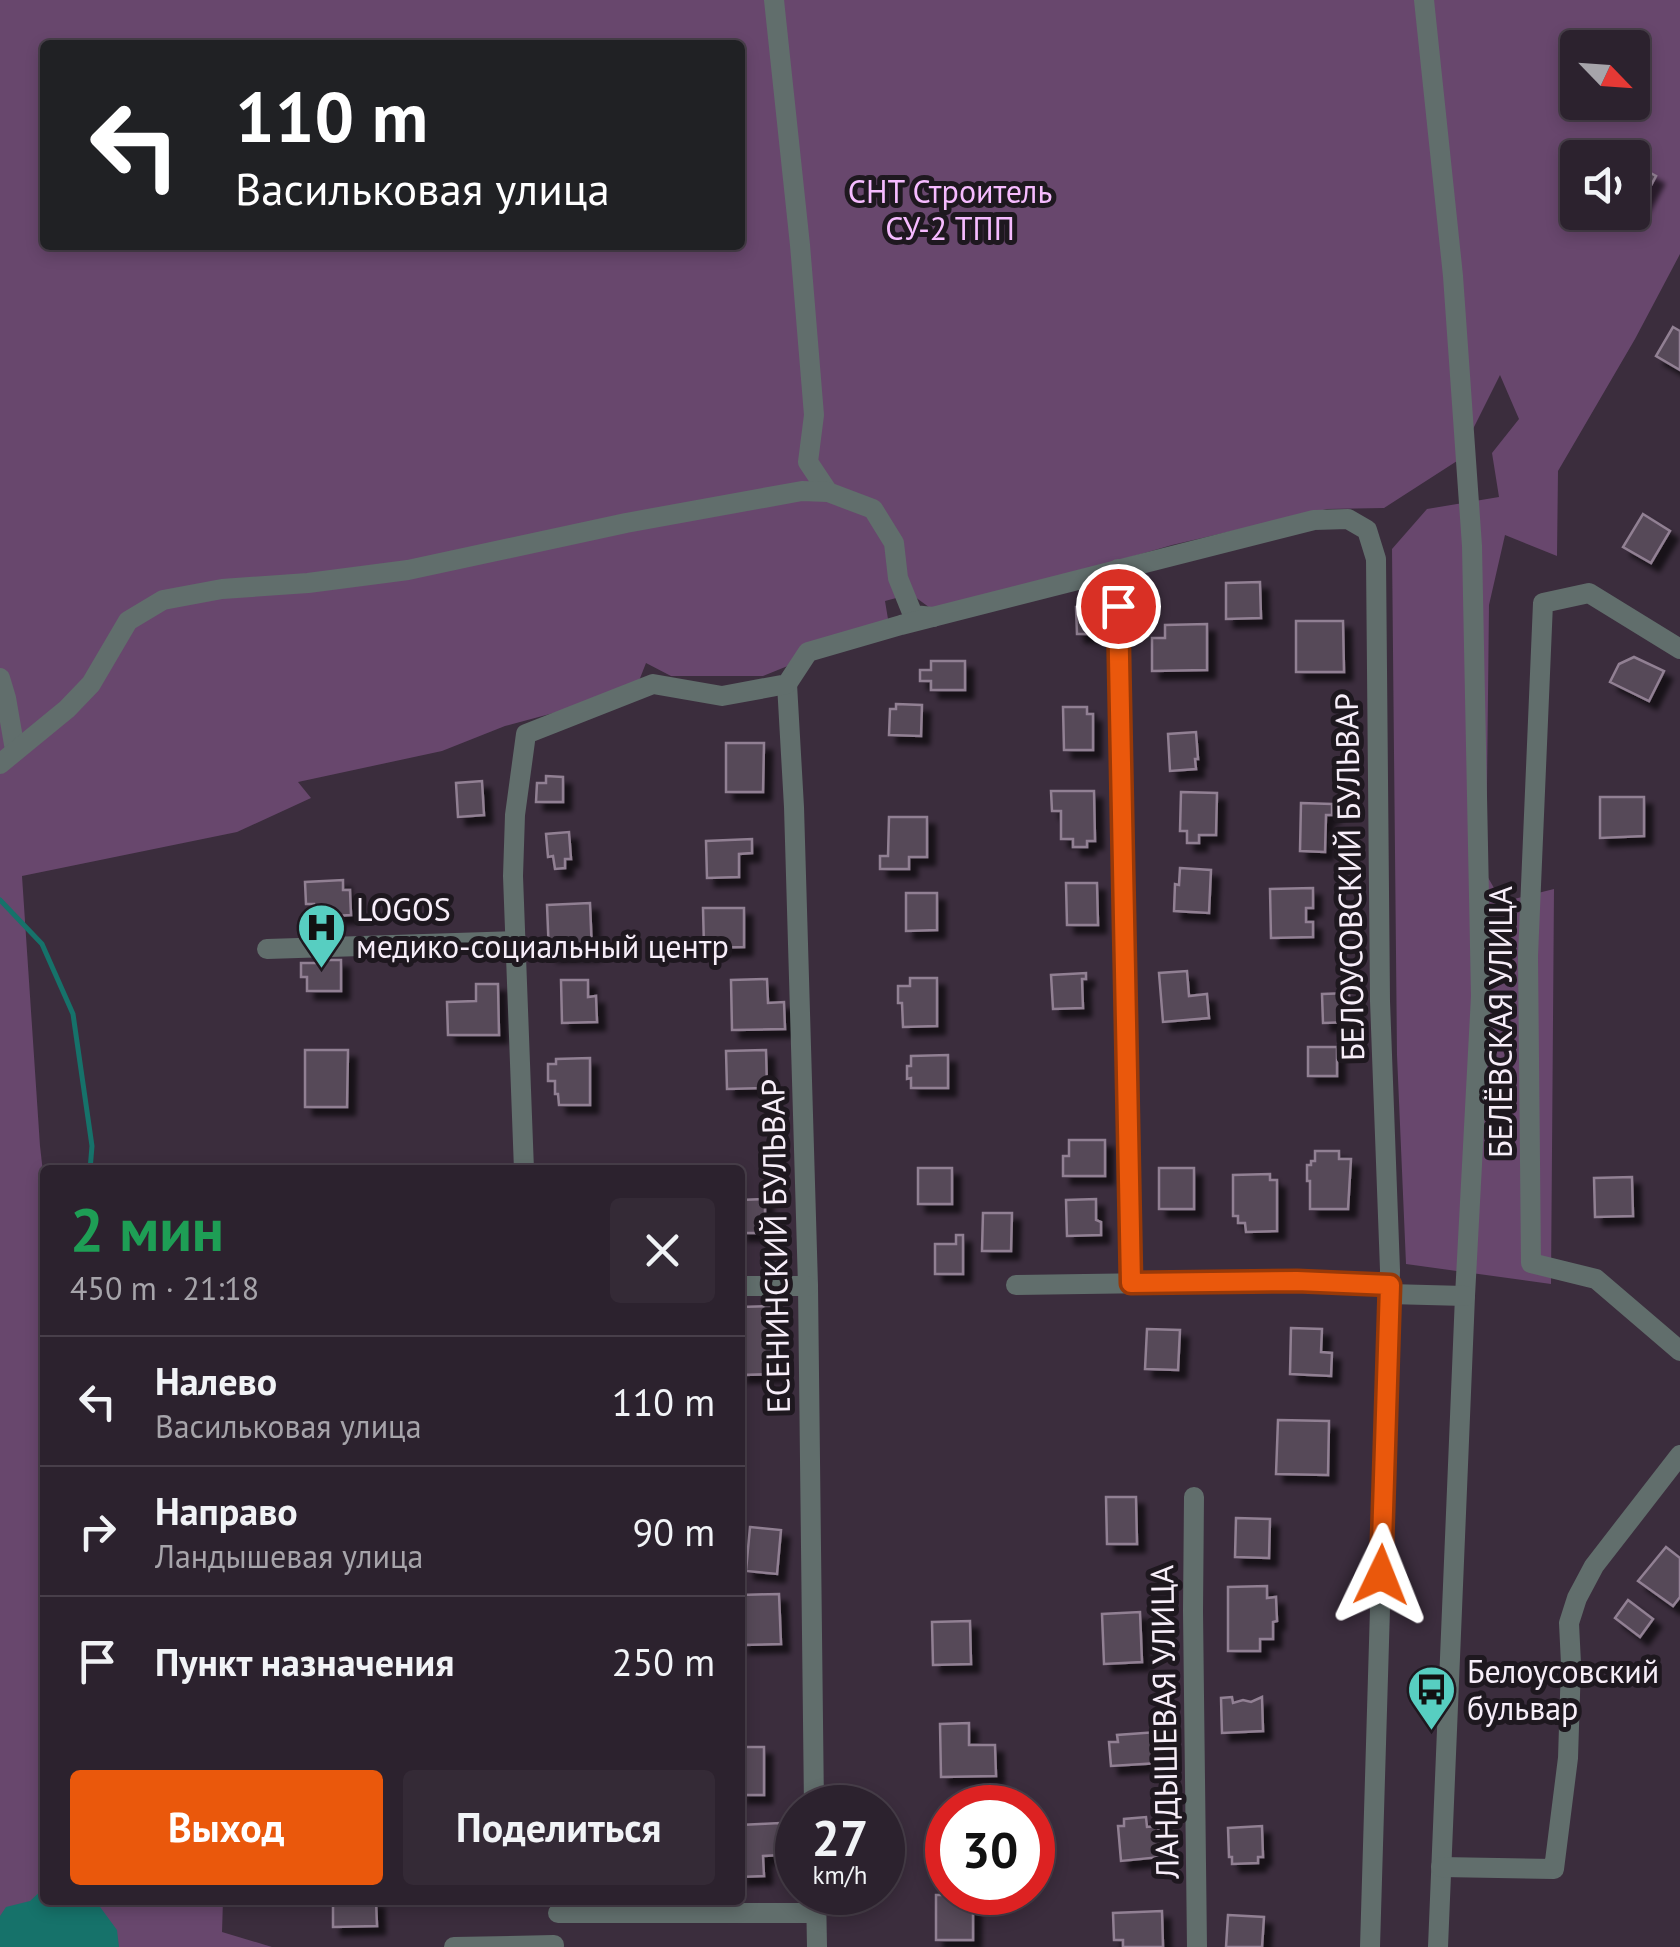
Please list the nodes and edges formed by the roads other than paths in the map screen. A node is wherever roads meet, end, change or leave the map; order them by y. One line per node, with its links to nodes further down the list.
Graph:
1 (774, 0): 3 (street)
2 (1424, 0): 18 (street)
3 (828, 492): 5 (street); 9 (street)
4 (1118, 569): 5 (street); 13 (street); 17 (street, БЕЛОУСОВСКИЙ БУЛЬВАР)
5 (935, 618): 8 (street)
6 (1680, 649): 19 (street, БЕЛЁВСКАЯ УЛИЦА)
7 (0, 678): 9 (street)
8 (787, 684): 10 (street); 15 (street, ЕСЕНИНСКИЙ БУЛЬВАР)
9 (8, 758)
10 (517, 941): 11 (street); 12 (street)
11 (267, 949)
12 (524, 1165)
13 (1131, 1283): 16 (street); 17 (street)
14 (745, 1286): 15 (street)
15 (808, 1286): 22 (street, ЕСЕНИНСКИЙ БУЛЬВАР)
16 (1016, 1286)
17 (1390, 1290): 18 (street); 33 (street, БЕЛОУСОВСКИЙ БУЛЬВАР)
18 (1465, 1296): 23 (street)
19 (1680, 1351)
20 (1680, 1455): 23 (street)
21 (1194, 1497): 32 (street, ЛАНДЫШЕВАЯ УЛИЦА)
22 (814, 1785)
23 (1441, 1867): 34 (street)
24 (745, 1904): 25 (street)
25 (775, 1904)
26 (687, 1905): 27 (street)
27 (558, 1907): 29 (street)
28 (816, 1915): 31 (street)
29 (554, 1946): 30 (street)
30 (454, 1947)
31 (817, 1947)
32 (1197, 1947)
33 (1370, 1947)
34 (1438, 1947)

